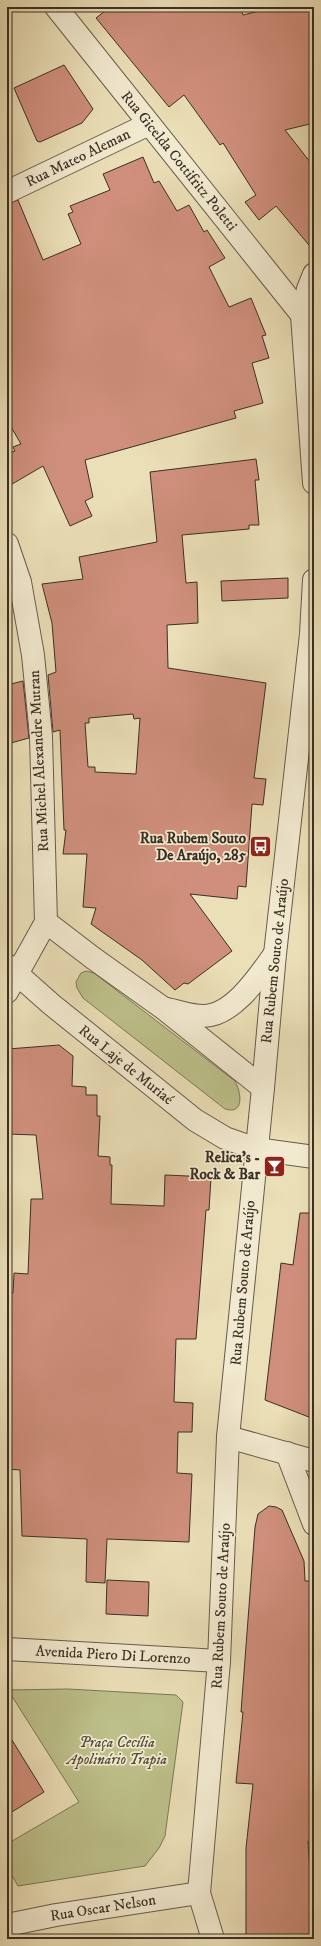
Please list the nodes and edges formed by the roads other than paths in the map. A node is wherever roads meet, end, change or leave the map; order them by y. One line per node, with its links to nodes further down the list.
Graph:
1 (56, 7): 2 (street, Rua Gicelda Cottifritz Poletti)
2 (149, 124): 3 (street, Rua Mateo Aleman); 5 (street, Rua Gicelda Cottifritz Poletti)
3 (7, 192)
4 (314, 274): 5 (street)
5 (302, 315): 6 (street)
6 (314, 483)
7 (7, 544): 9 (street, Rua Michel Alexandre Mutran)
8 (314, 580): 10 (street, Rua Rubem Souto de Araújo)
9 (46, 922): 11 (street, Rua Michel Alexandre Mutran); 13 (street)
10 (274, 954): 13 (street); 14 (street, Rua Rubem Souto de Araújo)
11 (13, 969): 12 (street, Rua Michel Alexandre Mutran); 15 (street, Rua Laje de Muriaé)
12 (7, 992)
13 (164, 1008): 14 (street)
14 (263, 1088): 15 (street, Rua Rubem Souto de Araújo)
15 (256, 1149): 16 (street, Rua Laje de Muriaé); 17 (street, Rua Rubem Souto de Araújo)
16 (314, 1157)
17 (228, 1437): 18 (street); 22 (street, Rua Rubem Souto de Araújo)
18 (287, 1453): 19 (street); 20 (street)
19 (314, 1461)
20 (314, 1524)
21 (7, 1649): 22 (street, Avenida Piero Di Lorenzo)
22 (219, 1661): 23 (street, Rua Rubem Souto de Araújo)
23 (199, 1892): 24 (street, Rua Oscar Nelson); 25 (street)
24 (7, 1925)
25 (213, 1939)

